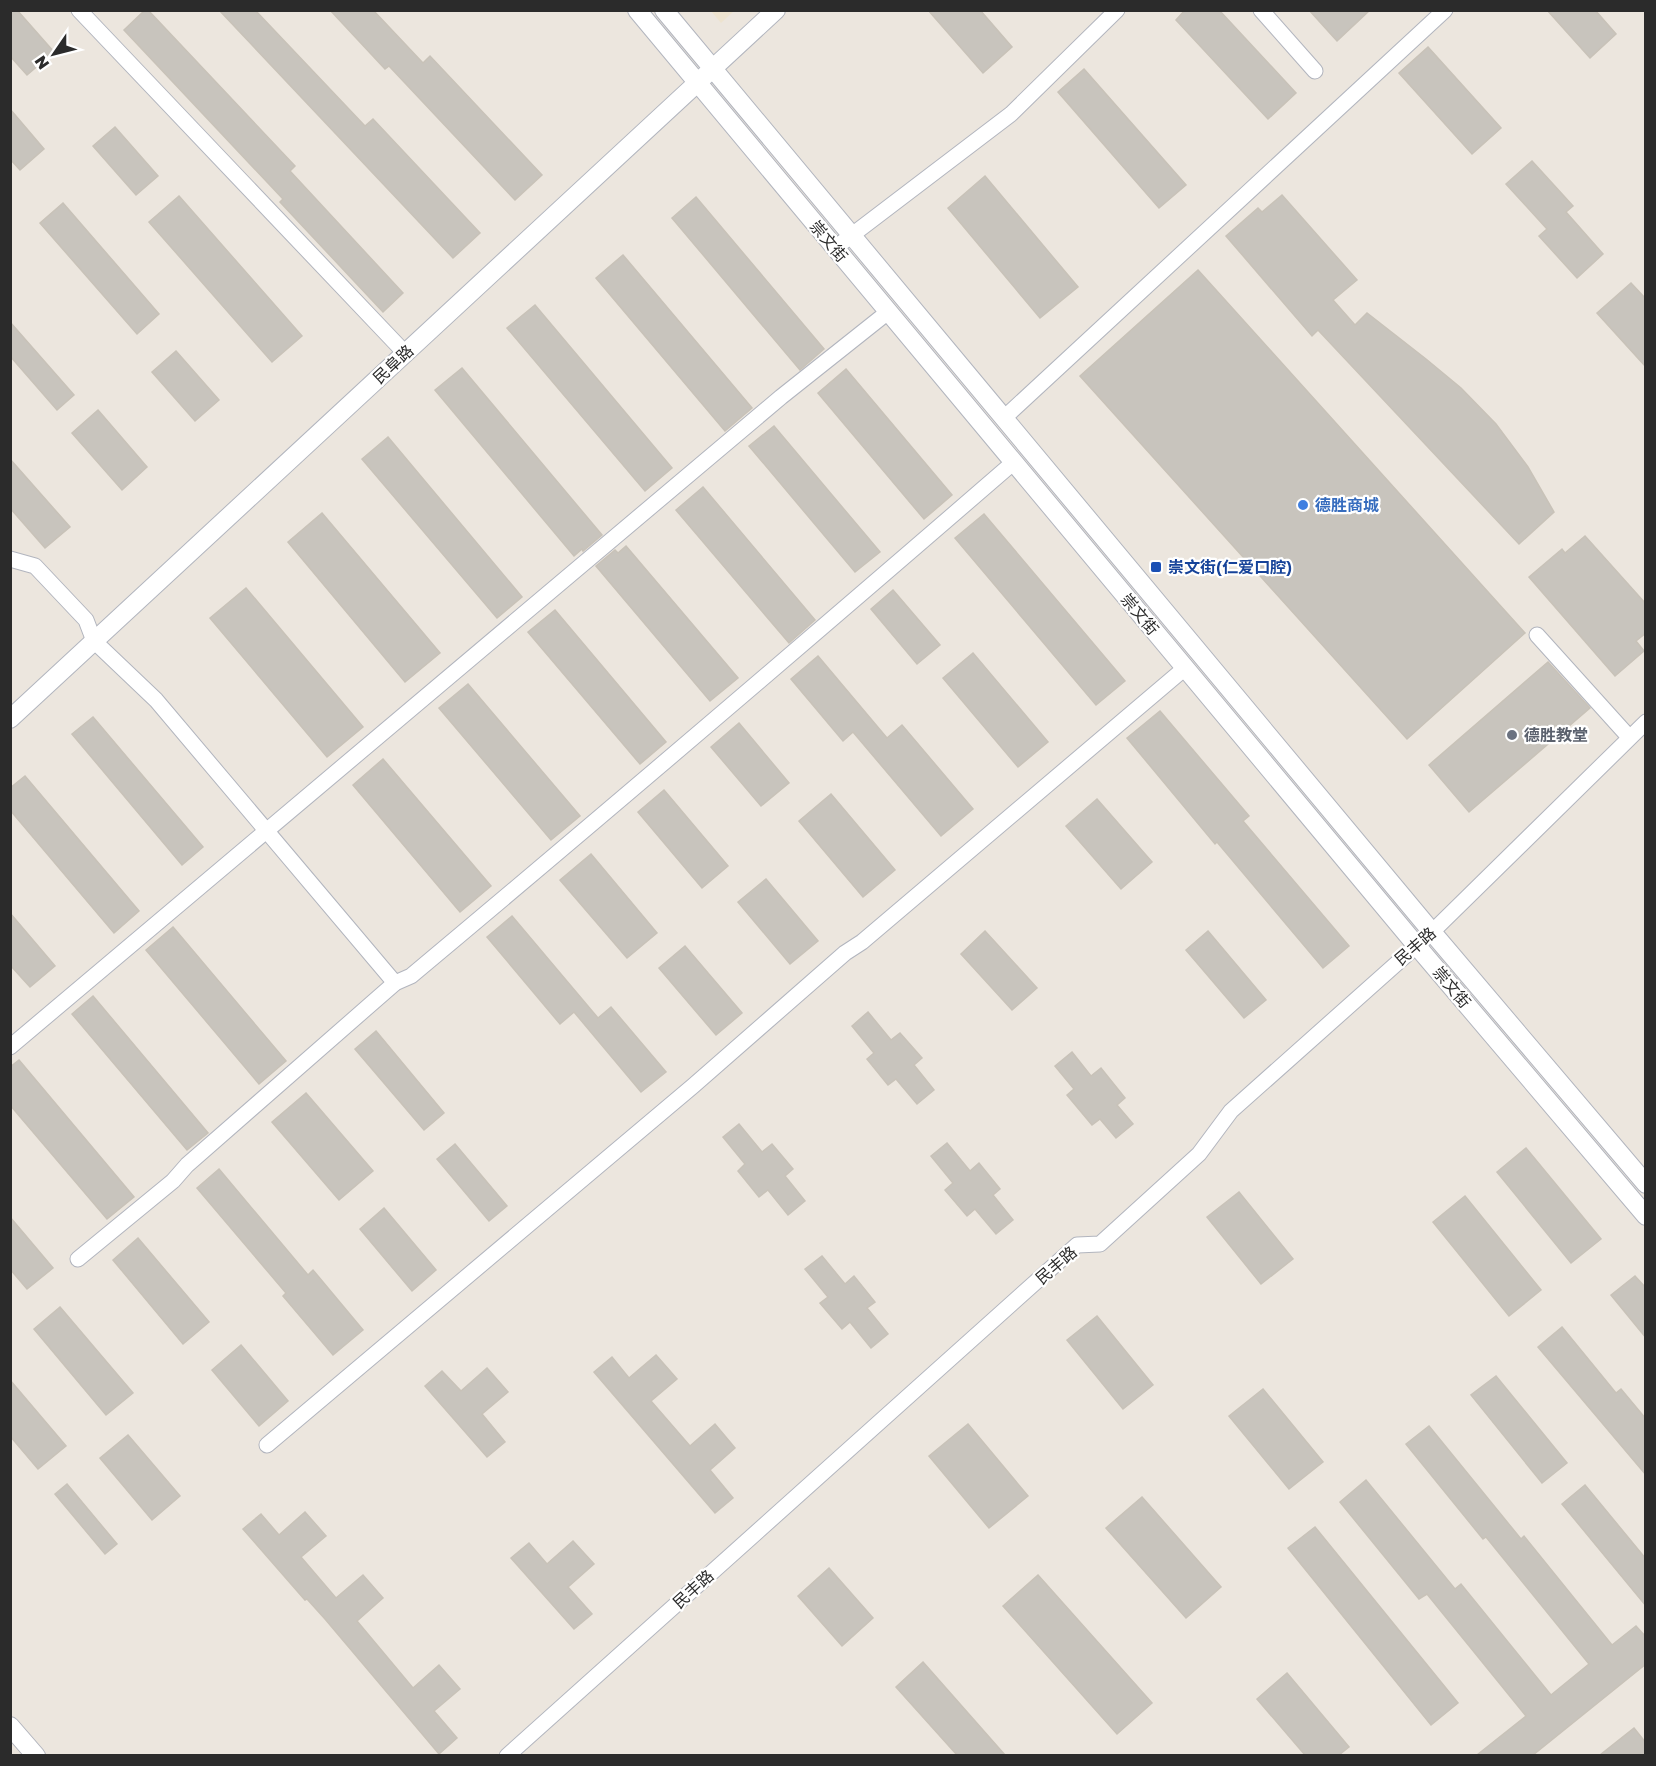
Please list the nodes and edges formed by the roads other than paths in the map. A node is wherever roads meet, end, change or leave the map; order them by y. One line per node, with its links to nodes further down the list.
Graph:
1 (79, 10): 14 (street)
2 (637, 10): 10 (street, 崇文街)
3 (664, 10): 8 (street, 崇文街)
4 (776, 10): 8 (street, 民阜路)
5 (1117, 10): 11 (street)
6 (1261, 10): 9 (street)
7 (1445, 10): 15 (street)
8 (714, 69): 10 (street, 民阜路); 11 (street, 崇文街)
9 (1315, 71)
10 (697, 82): 12 (street, 崇文街); 14 (street, 民阜路)
11 (851, 234): 12 (street); 15 (street, 崇文街)
12 (835, 248): 13 (street, 崇文街)
13 (888, 312): 16 (street, 崇文街); 24 (street)
14 (405, 353): 19 (street, 民阜路)
15 (1004, 418): 25 (street, 崇文街)
16 (1014, 462): 20 (street, 崇文街); 27 (street)
17 (10, 558): 19 (street)
18 (1537, 634): 23 (street)
19 (94, 641): 21 (street, 民阜路); 24 (street)
20 (1185, 668): 26 (street, 崇文街); 32 (street)
21 (10, 719)
22 (1646, 722): 23 (street, 民丰路)
23 (1629, 737): 25 (street, 民丰路)
24 (266, 830): 27 (street); 28 (street)
25 (1432, 932): 26 (street, 民丰路); 29 (street, 崇文街)
26 (1416, 945): 30 (street, 崇文街); 35 (street, 民丰路)
27 (395, 983): 31 (street)
28 (10, 1047)
29 (1646, 1184)
30 (1646, 1216)
31 (78, 1258)
32 (267, 1445)
33 (10, 1726): 34 (street)
34 (36, 1755)
35 (507, 1755)

